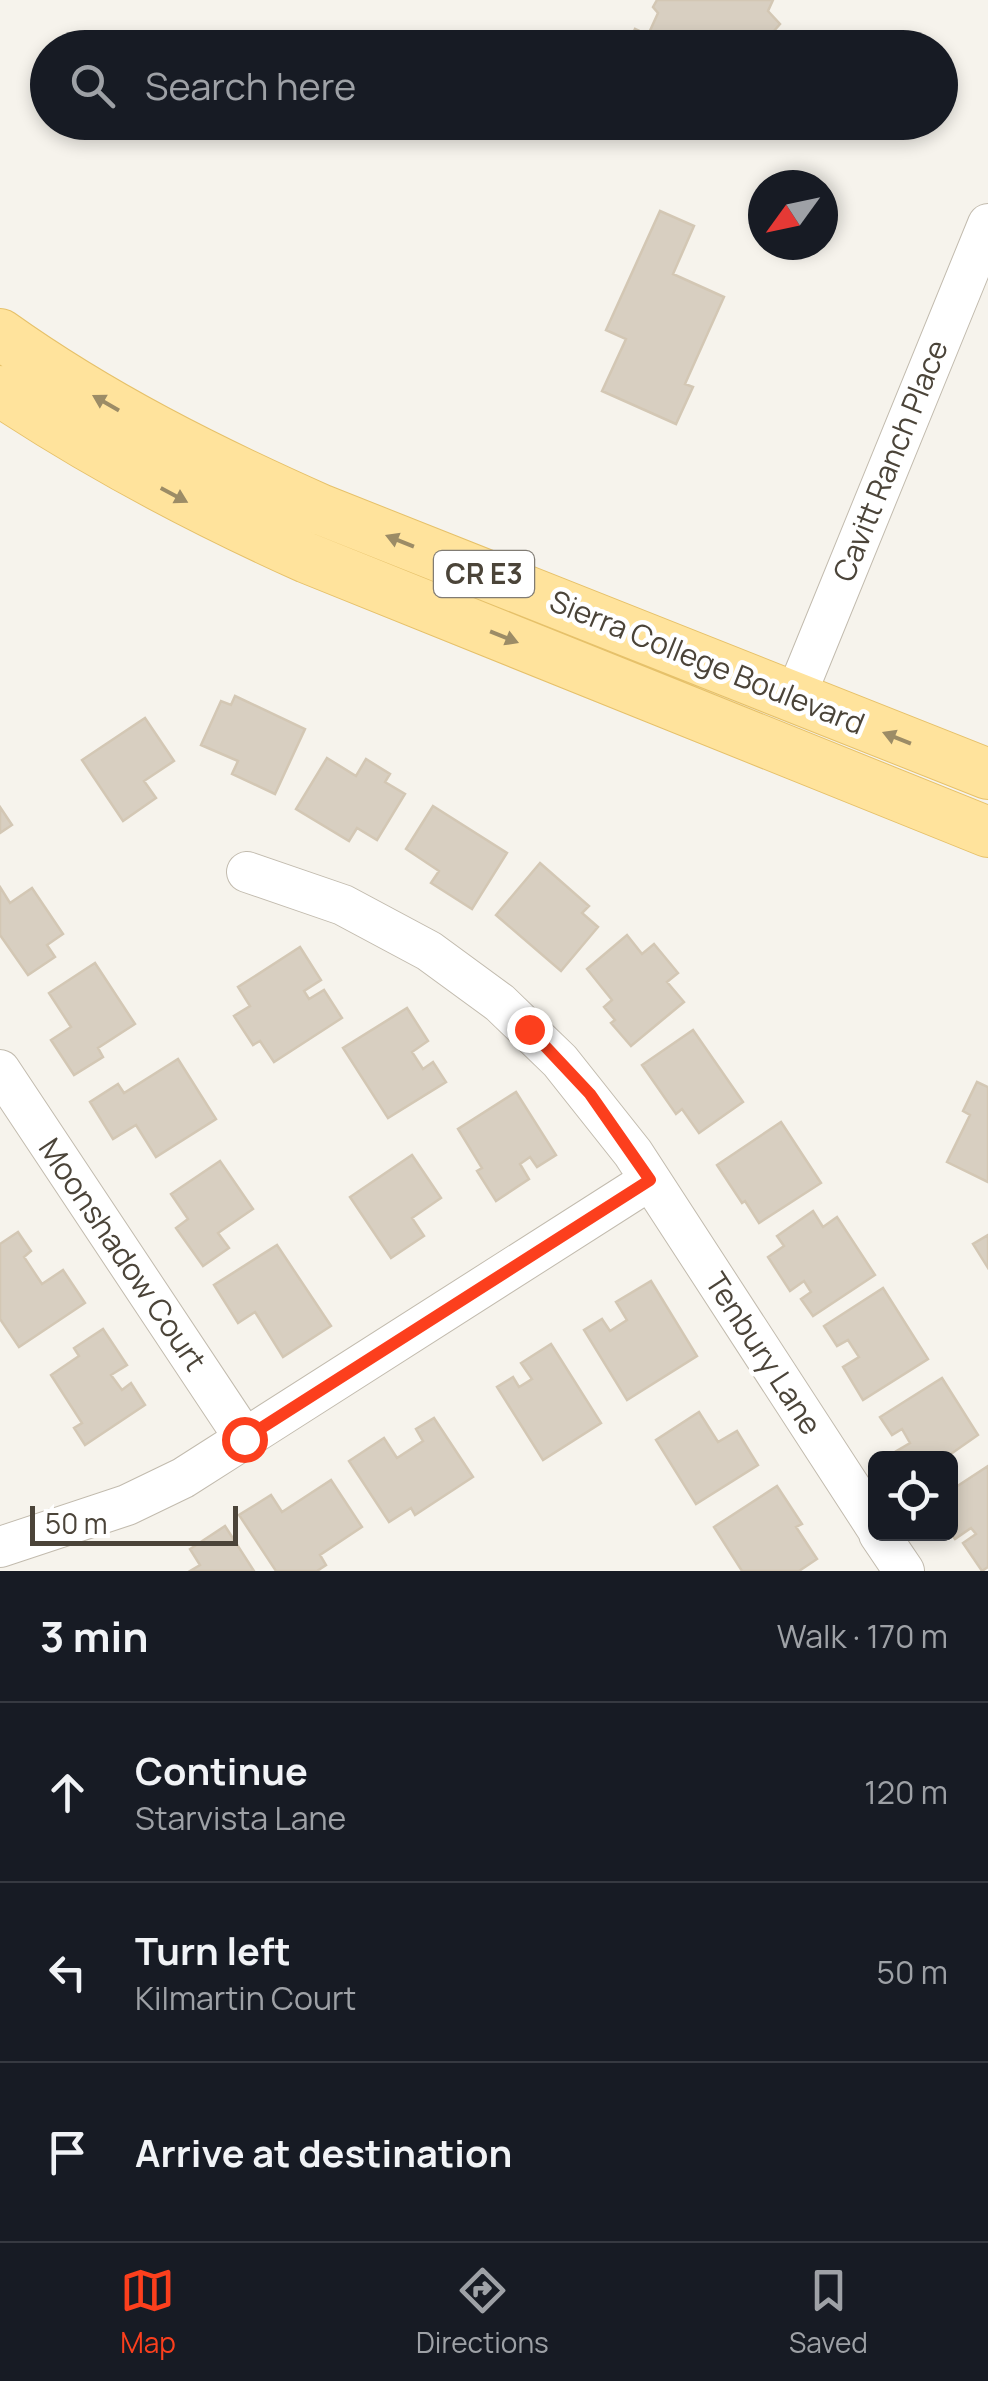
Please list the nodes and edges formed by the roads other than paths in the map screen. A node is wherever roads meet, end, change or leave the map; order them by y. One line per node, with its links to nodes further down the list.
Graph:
1 (988, 224): 4 (street, Cavitt Ranch Place)
2 (0, 334): 4 (main road, Sierra College Boulevard / CR E3, one-way to 2)
3 (0, 391): 6 (main road, Sierra College Boulevard / CR E3, one-way to 6)
4 (795, 697): 5 (main road, Sierra College Boulevard / CR E3, one-way to 4)
5 (988, 774)
6 (988, 832)
7 (247, 872): 9 (street, Tenbury Lane)
8 (0, 1070): 10 (street, Moonshadow Court)
9 (650, 1180): 10 (street); 11 (street, Tenbury Lane)
10 (244, 1439): 13 (street)
11 (868, 1515)
12 (885, 1541): 14 (street, Tenbury Lane)
13 (0, 1547)
14 (904, 1571)

